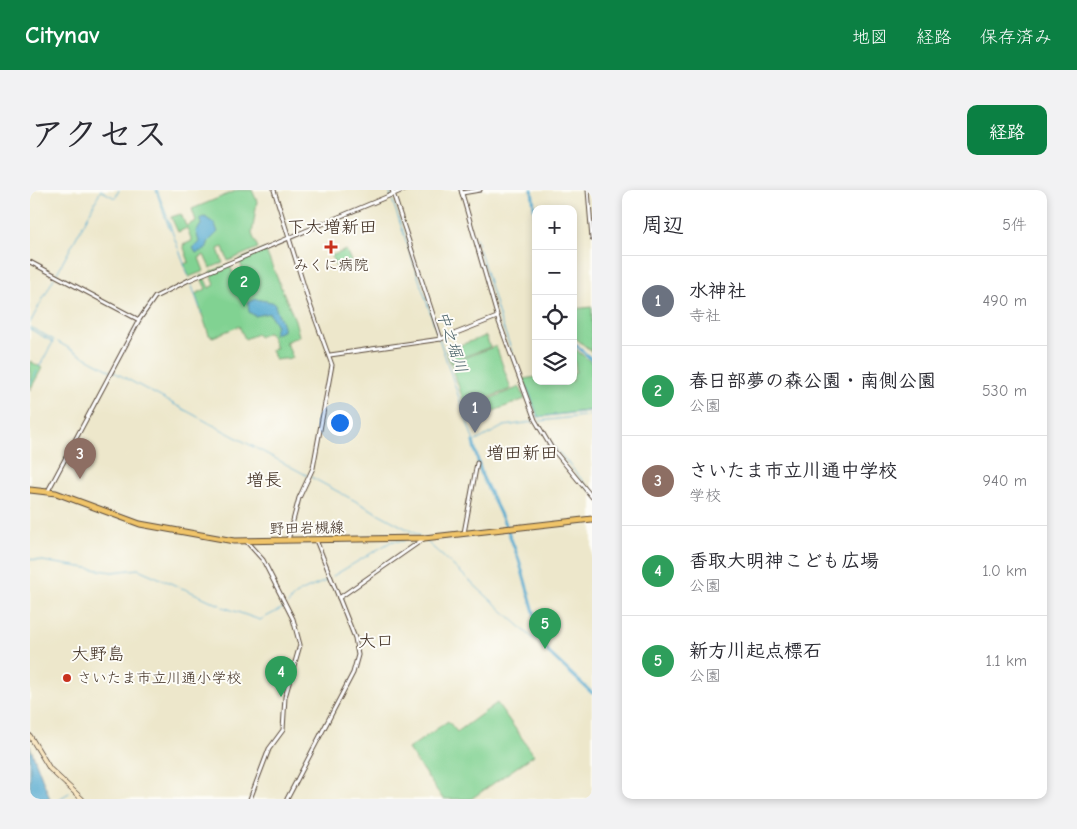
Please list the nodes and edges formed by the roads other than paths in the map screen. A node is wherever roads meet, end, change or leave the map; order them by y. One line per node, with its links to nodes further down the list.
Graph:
1 (274, 190): 7 (street)
2 (403, 190): 6 (street)
3 (480, 190): 5 (street)
4 (588, 190): 8 (street)
5 (461, 191): 10 (street)
6 (393, 192): 7 (street); 12 (street)
7 (289, 237): 11 (street); 13 (street)
8 (592, 239)
9 (30, 262): 11 (street)
10 (497, 317): 12 (street); 17 (street)
11 (139, 320): 16 (street)
12 (440, 340): 13 (street)
13 (330, 354): 21 (street)
14 (477, 463): 19 (street)
15 (30, 490): 16 (main road, 野田岩槻線)
16 (48, 491): 23 (main road, 野田岩槻線)
17 (592, 497)
18 (592, 519): 19 (main road, 野田岩槻線)
19 (464, 533): 20 (main road, 野田岩槻線)
20 (424, 538): 22 (main road, 野田岩槻線); 24 (street)
21 (288, 540): 22 (main road, 野田岩槻線); 23 (main road, 野田岩槻線)
22 (316, 540): 24 (street)
23 (246, 541): 27 (street)
24 (339, 598): 28 (street)
25 (30, 736): 26 (main road)
26 (82, 799)
27 (250, 799)
28 (287, 799)

